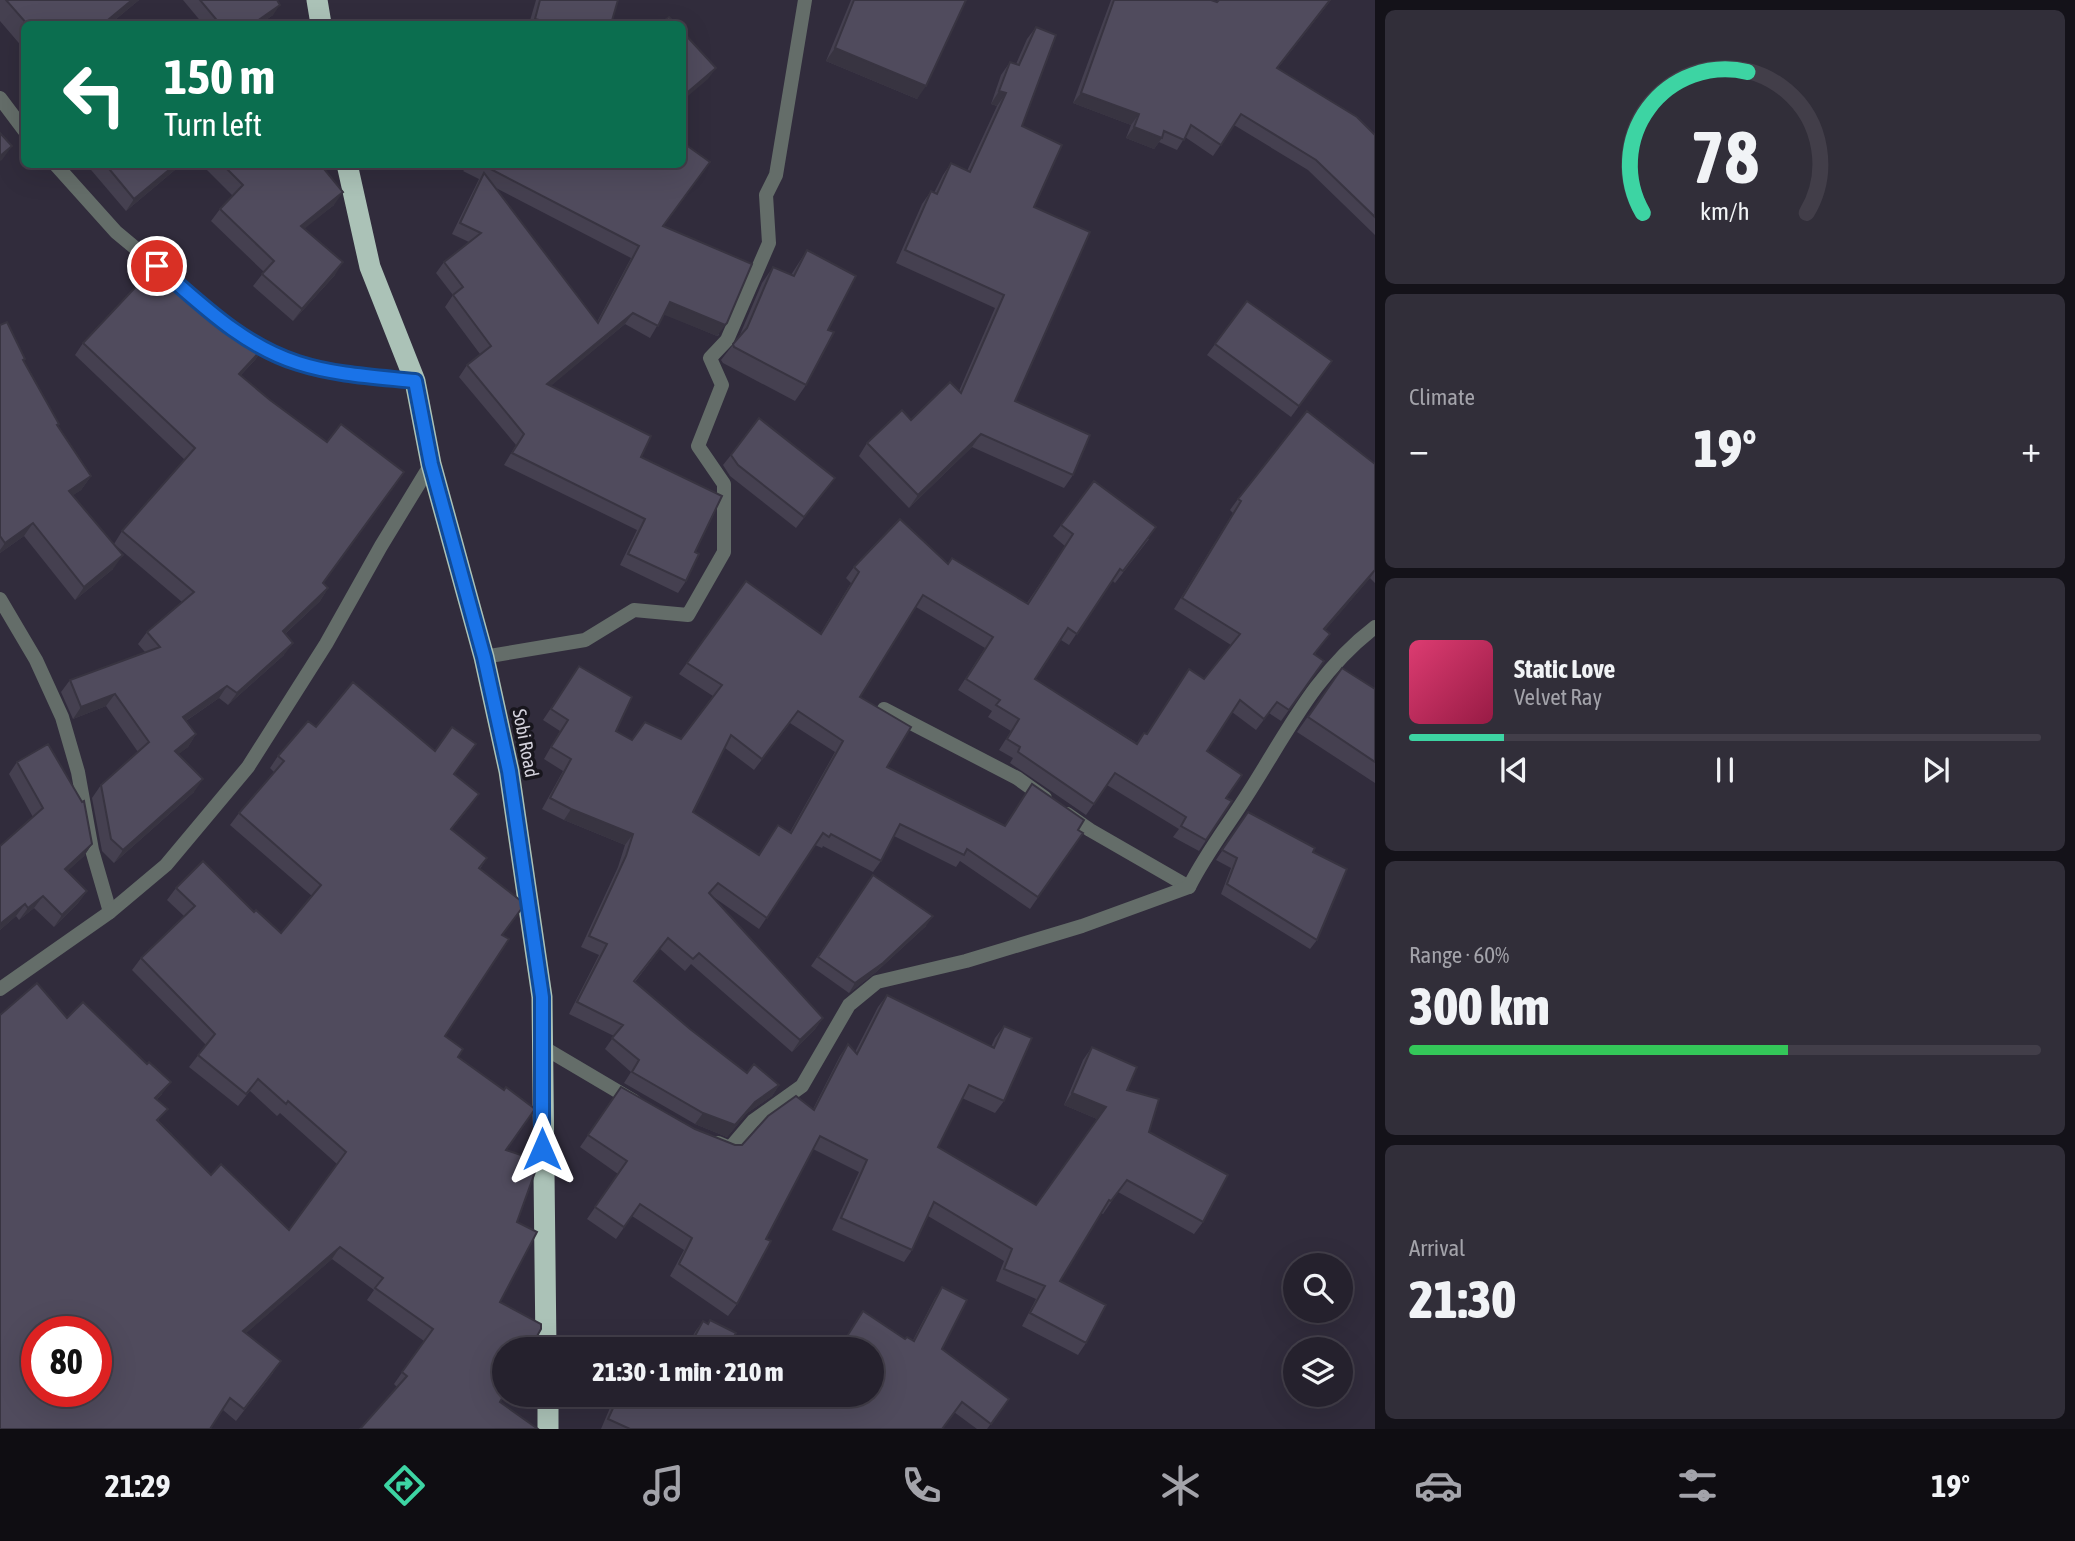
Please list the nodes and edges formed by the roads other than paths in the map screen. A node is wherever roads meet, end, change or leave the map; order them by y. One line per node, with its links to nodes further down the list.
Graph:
1 (317, 0): 3 (highway)
2 (805, 0): 14 (street)
3 (320, 21)
4 (0, 98): 5 (street)
5 (21, 126)
6 (59, 168): 8 (street)
7 (349, 168): 10 (highway, Sobi Road)
8 (177, 284)
9 (236, 331): 10 (street)
10 (415, 381): 11 (highway, Sobi Road)
11 (431, 464): 14 (highway, Sobi Road); 17 (street)
12 (0, 599): 17 (street)
13 (1375, 627): 16 (street)
14 (484, 657): 19 (highway, Sobi Road)
15 (884, 709): 16 (street)
16 (1189, 887): 21 (street)
17 (110, 912): 18 (street)
18 (0, 989)
19 (541, 1046): 20 (street); 22 (highway, Sobi Road)
20 (649, 1109)
21 (704, 1138)
22 (545, 1337)
23 (548, 1407): 24 (highway)
24 (548, 1429)

